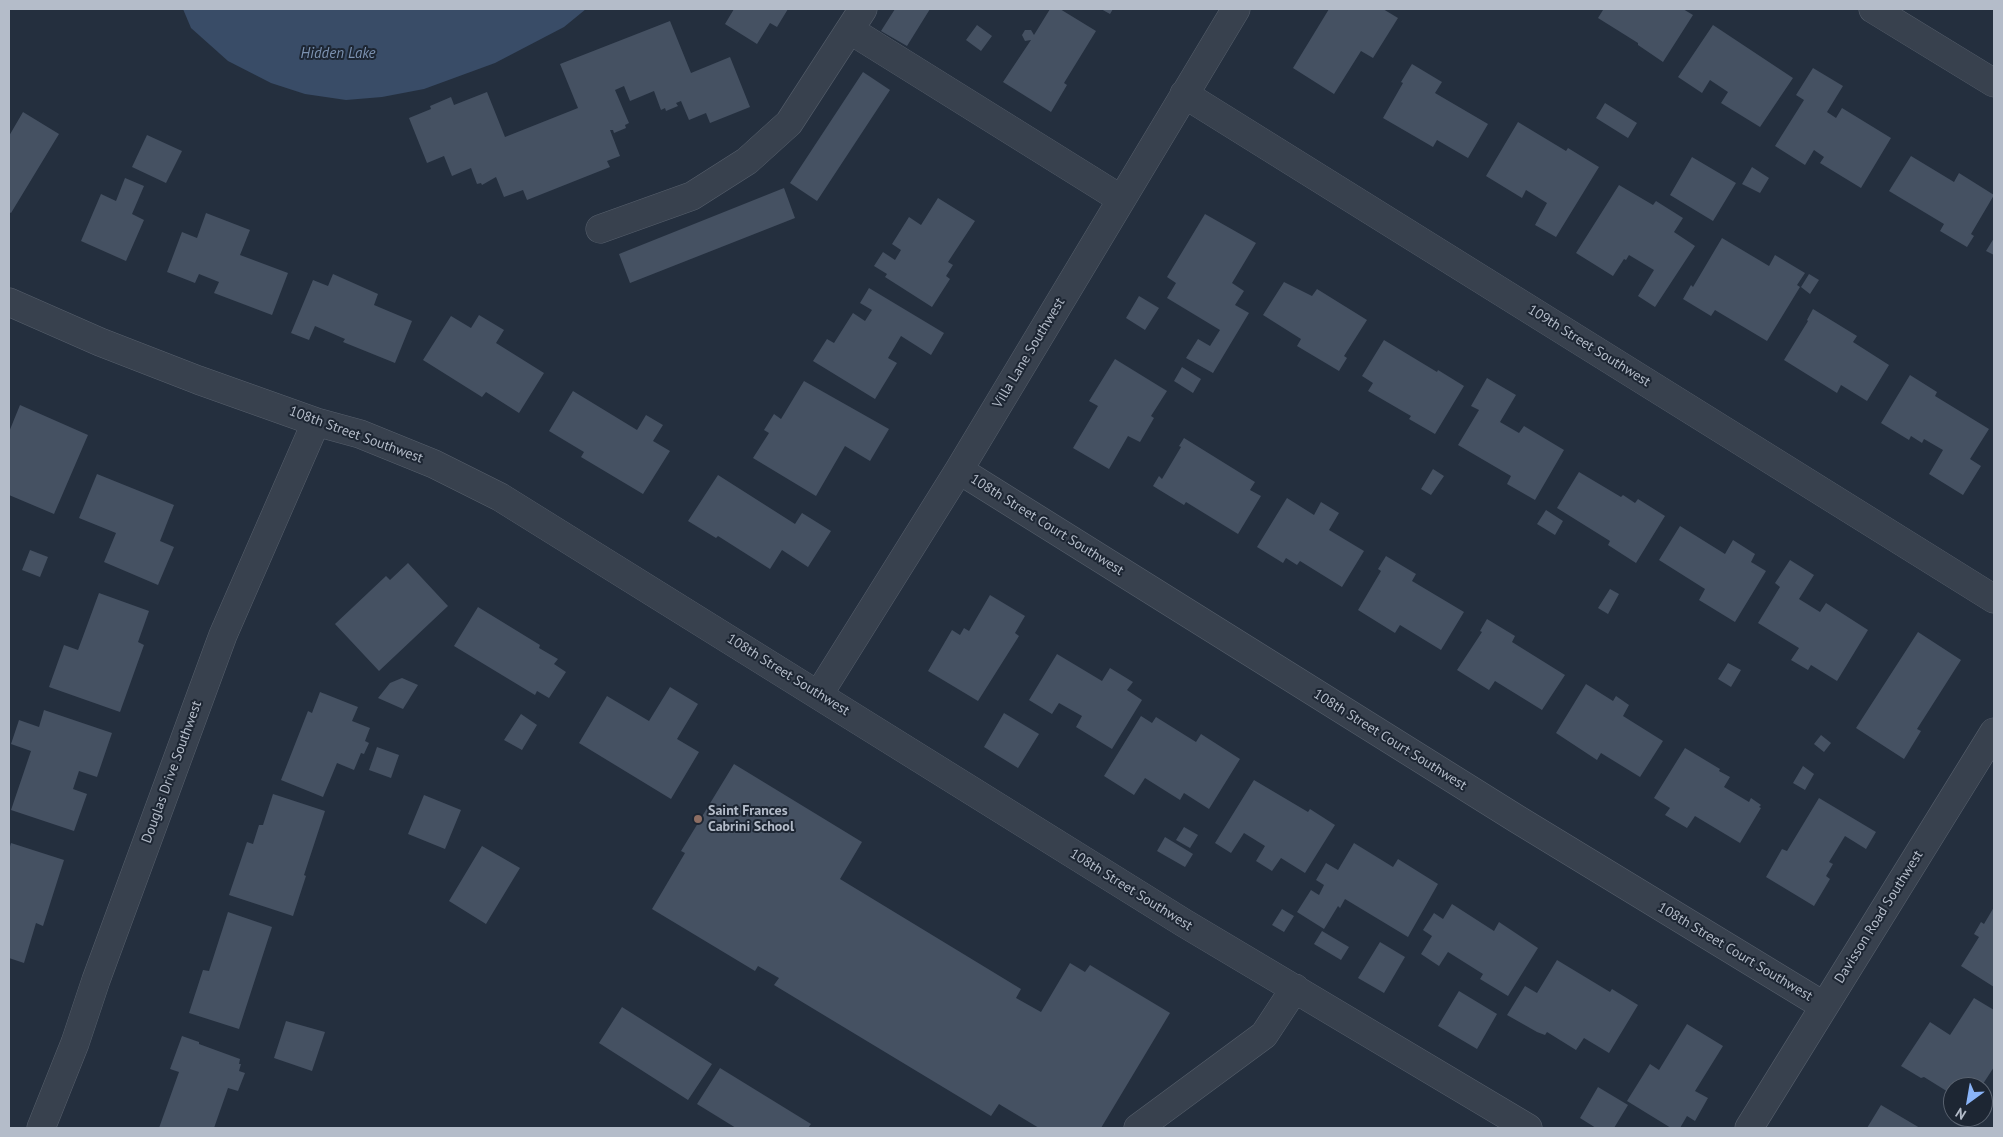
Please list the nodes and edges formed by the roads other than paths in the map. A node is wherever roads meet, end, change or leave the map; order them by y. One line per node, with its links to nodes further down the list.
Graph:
1 (1236, 9): 5 (street, Villa Lane Southwest)
2 (1873, 9): 4 (street)
3 (856, 19): 6 (street); 7 (street)
4 (1994, 83)
5 (1184, 94): 6 (street, Villa Lane Southwest); 11 (street, 109th Street Southwest)
6 (1121, 199): 10 (street, Villa Lane Southwest)
7 (600, 229)
8 (9, 302): 9 (street, 108th Street Southwest)
9 (316, 422): 12 (street, 108th Street Southwest); 16 (street, Douglas Drive Southwest)
10 (959, 470): 12 (street, Villa Lane Southwest); 15 (street, 108th Street Court Southwest)
11 (1994, 599)
12 (819, 694): 14 (street, 108th Street Southwest)
13 (1994, 732): 15 (street, Davisson Road Southwest)
14 (1294, 988): 17 (street); 18 (street, 108th Street Southwest)
15 (1824, 1006): 19 (street, Davisson Road Southwest)
16 (41, 1128)
17 (1138, 1128)
18 (1528, 1128)
19 (1749, 1128)

